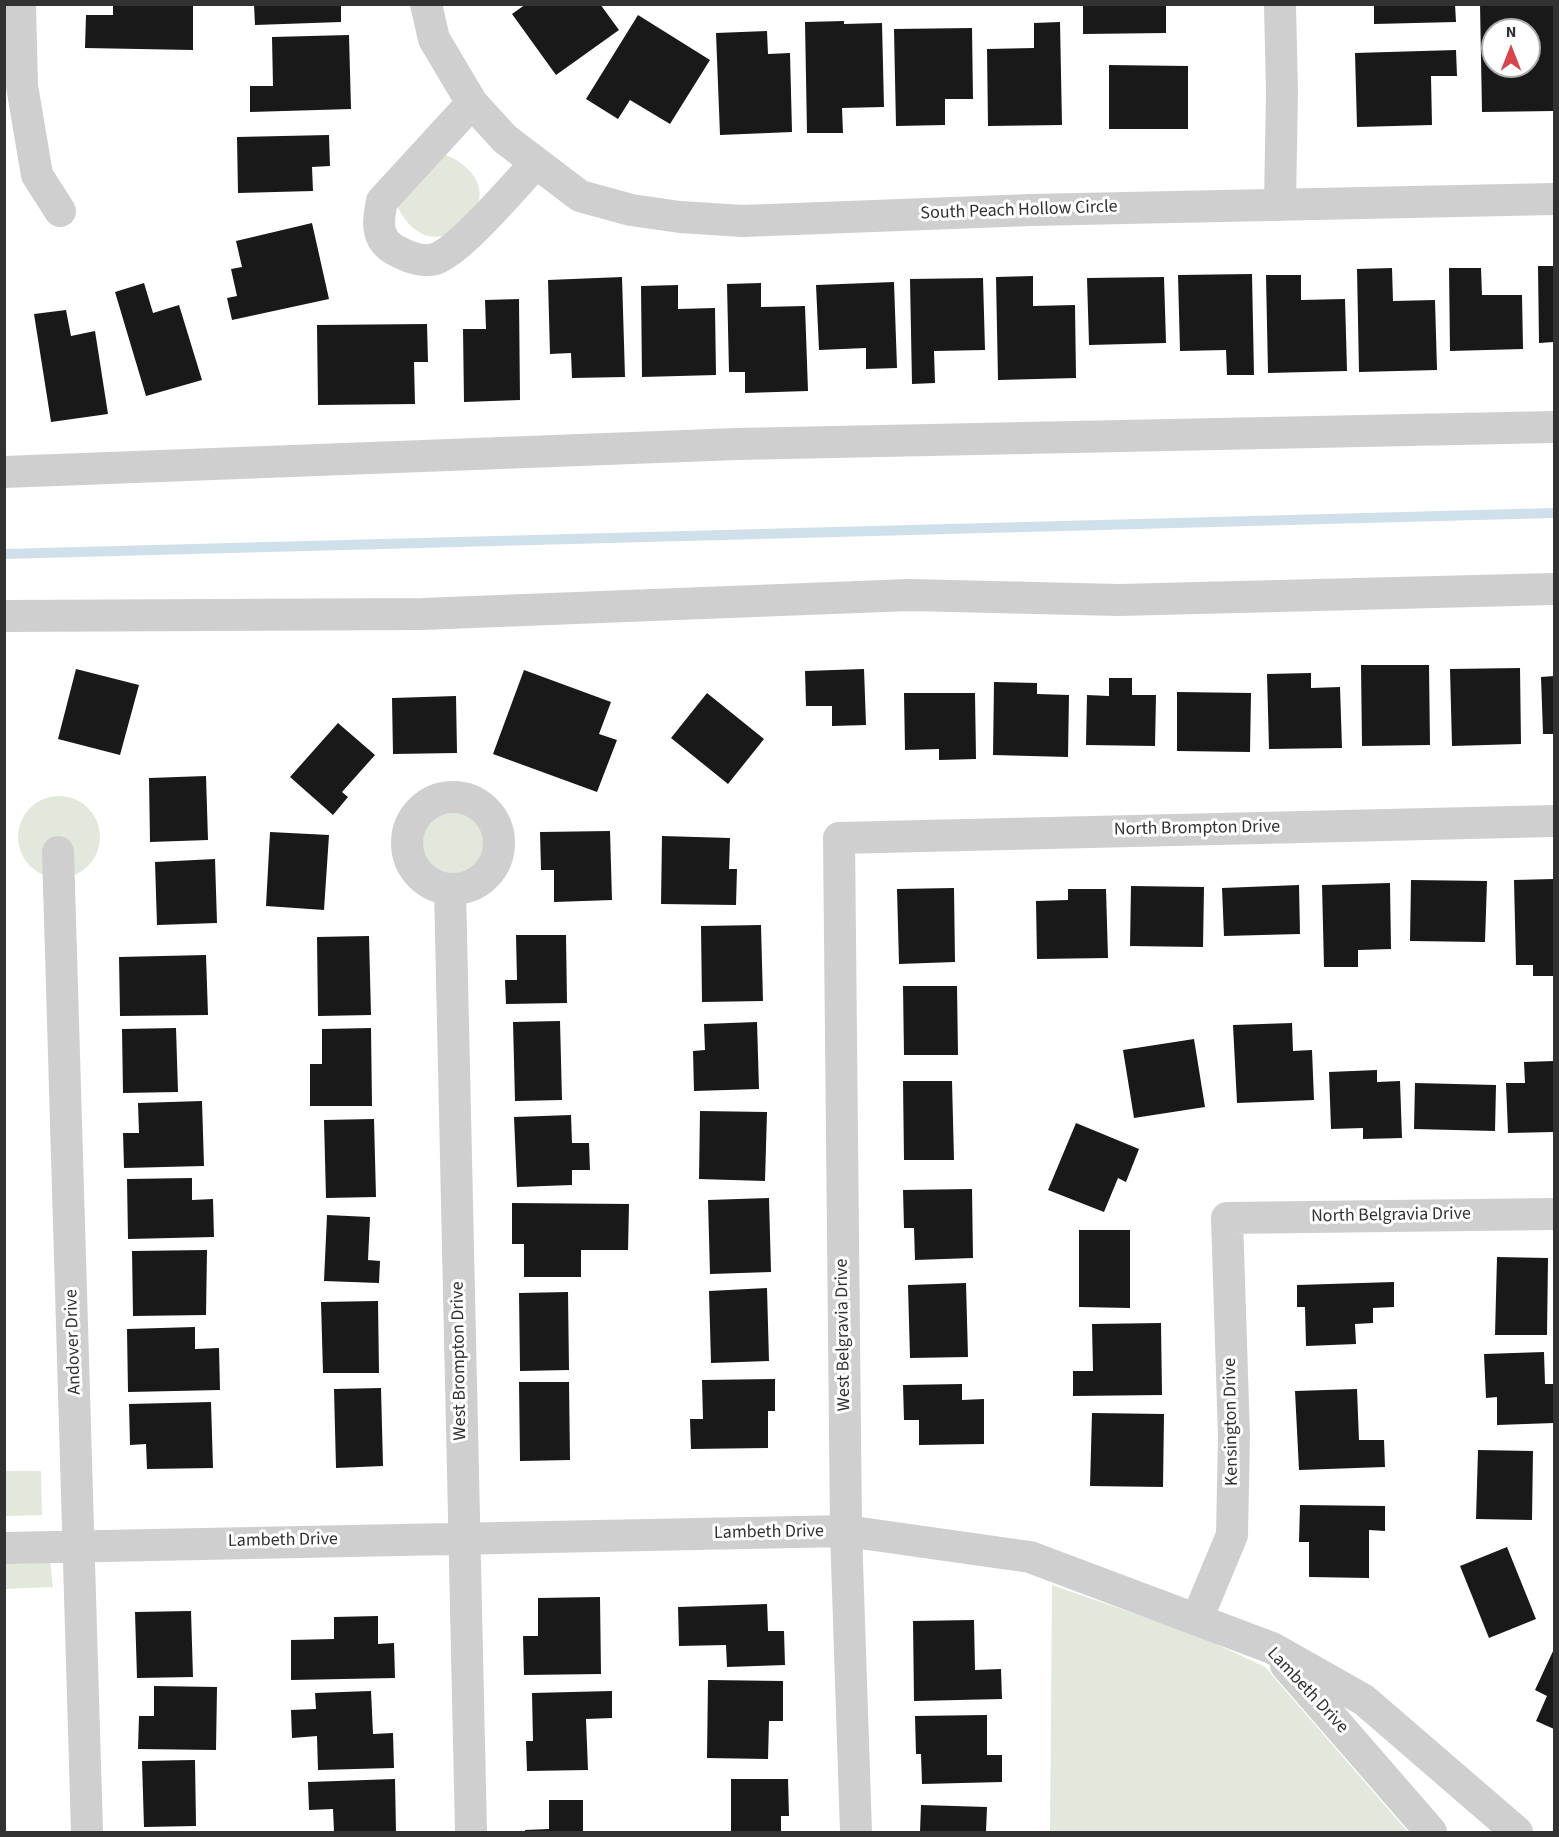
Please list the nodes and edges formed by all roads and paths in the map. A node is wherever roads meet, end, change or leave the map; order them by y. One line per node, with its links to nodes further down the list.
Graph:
1 (20, 4): 8 (street)
2 (426, 4): 4 (street, South Peach Hollow Circle)
3 (1280, 6): 7 (street)
4 (472, 104): 5 (street, South Peach Hollow Circle); 5 (street)
5 (536, 163): 7 (street, South Peach Hollow Circle)
6 (1554, 199): 7 (street, South Peach Hollow Circle)
7 (1280, 205)
8 (60, 211)
9 (1554, 427): 10 (street)
10 (4, 472)
11 (1554, 589): 12 (street)
12 (4, 616)
13 (1554, 821): 14 (street, North Brompton Drive)
14 (839, 838): 19 (street, West Belgravia Drive)
15 (58, 852): 21 (street, Andover Drive)
16 (450, 889): 20 (street, West Brompton Drive)
17 (1554, 1214): 18 (street, North Belgravia Drive)
18 (1227, 1218): 23 (street, Kensington Drive)
19 (846, 1532): 20 (street, Lambeth Drive); 23 (street, Lambeth Drive); 27 (street, West Belgravia Drive)
20 (463, 1537): 21 (street, Lambeth Drive); 26 (street, West Brompton Drive)
21 (80, 1545): 22 (street, Lambeth Drive); 25 (street, Andover Drive)
22 (4, 1548)
23 (1197, 1619): 24 (street, Lambeth Drive)
24 (1272, 1648): 28 (street, Lambeth Drive); 29 (street)
25 (87, 1833)
26 (471, 1833)
27 (856, 1833)
28 (1431, 1833)
29 (1517, 1833)

